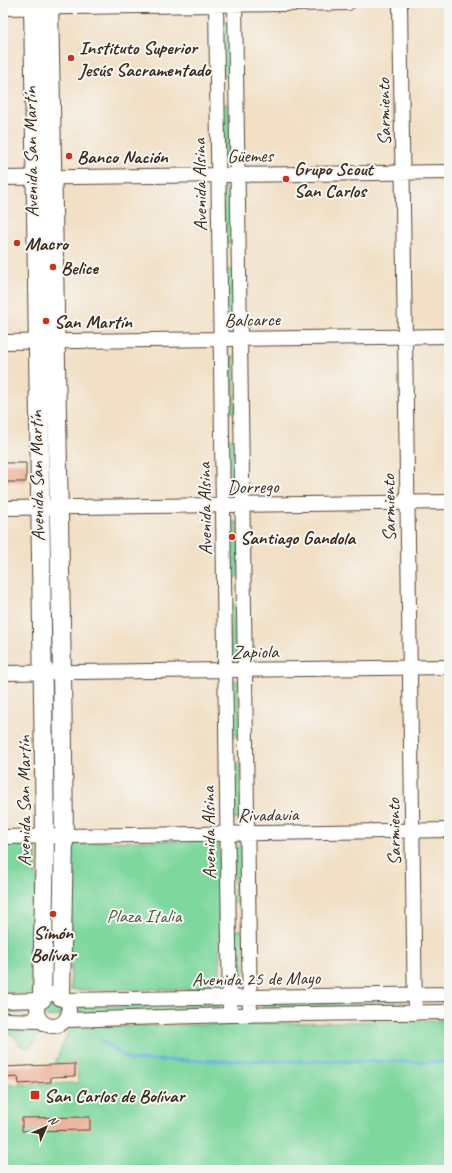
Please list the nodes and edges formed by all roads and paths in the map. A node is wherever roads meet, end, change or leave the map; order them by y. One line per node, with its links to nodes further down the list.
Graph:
1 (348, 3): 4 (street)
2 (400, 3): 7 (street, Sarmiento)
3 (216, 4): 4 (street); 5 (street); 9 (street, Avenida Alsina)
4 (235, 4): 10 (street, Avenida Alsina)
5 (41, 5): 6 (street); 11 (main road, Avenida San Martín)
6 (3, 8)
7 (403, 172): 8 (street, Güemes); 10 (street, Güemes); 13 (street, Sarmiento)
8 (449, 172)
9 (218, 175): 10 (street, Güemes); 11 (street, Güemes); 15 (street, Avenida Alsina)
10 (238, 175): 16 (street, Avenida Alsina)
11 (43, 177): 12 (street, Güemes); 17 (main road, Avenida San Martín)
12 (3, 178)
13 (405, 336): 14 (street, Balcarce); 16 (street, Balcarce); 20 (street, Sarmiento)
14 (449, 336)
15 (220, 339): 16 (street, Balcarce); 17 (street, Balcarce); 21 (street, Avenida Alsina)
16 (240, 339): 22 (street, Avenida Alsina)
17 (46, 341): 18 (street, Balcarce); 24 (main road, Avenida San Martín)
18 (3, 342)
19 (449, 502): 20 (street, Dorrego)
20 (407, 503): 22 (street, Dorrego); 25 (street, Sarmiento)
21 (222, 505): 22 (street, Dorrego); 24 (street, Dorrego); 27 (street, Avenida Alsina)
22 (243, 505): 28 (street, Avenida Alsina)
23 (3, 508): 24 (street, Dorrego)
24 (49, 508): 30 (main road, Avenida San Martín); 31 (main road, Avenida San Martín)
25 (410, 667): 26 (street, Zapiola); 28 (street, Zapiola); 33 (street, Sarmiento)
26 (449, 667)
27 (225, 670): 28 (street, Zapiola); 31 (street, Zapiola); 35 (street, Avenida Alsina)
28 (245, 670): 34 (street, Avenida Alsina)
29 (3, 673): 30 (street, Zapiola)
30 (43, 673): 31 (street, Zapiola); 36 (main road, Avenida San Martín)
31 (62, 673): 37 (main road, Avenida San Martín)
32 (449, 830): 33 (street, Rivadavia)
33 (412, 831): 34 (street, Rivadavia); 39 (street, Sarmiento)
34 (248, 833): 35 (street, Rivadavia); 41 (street, Avenida Alsina)
35 (227, 834): 37 (street, Rivadavia); 43 (street, Avenida Alsina)
36 (45, 836): 37 (street, Rivadavia); 38 (street, Rivadavia); 44 (main road, Avenida San Martín)
37 (64, 836): 42 (main road, Avenida San Martín)
38 (3, 837)
39 (414, 994): 40 (street, Avenida 25 de Mayo); 41 (street, Avenida 25 de Mayo); 47 (street, Sarmiento)
40 (449, 994)
41 (250, 997): 43 (street, Avenida 25 de Mayo); 49 (street, Avenida Alsina)
42 (63, 998): 43 (street, Avenida 25 de Mayo); 44 (street); 52 (street)
43 (229, 998): 48 (street, Avenida Alsina)
44 (41, 999): 45 (street); 51 (street)
45 (3, 1001)
46 (449, 1012): 47 (street, Avenida 25 de Mayo)
47 (415, 1013): 49 (street, Avenida 25 de Mayo)
48 (230, 1015): 49 (street, Avenida 25 de Mayo); 52 (street, Avenida 25 de Mayo)
49 (250, 1015)
50 (3, 1020): 51 (street)
51 (41, 1020): 52 (street)
52 (65, 1020)

